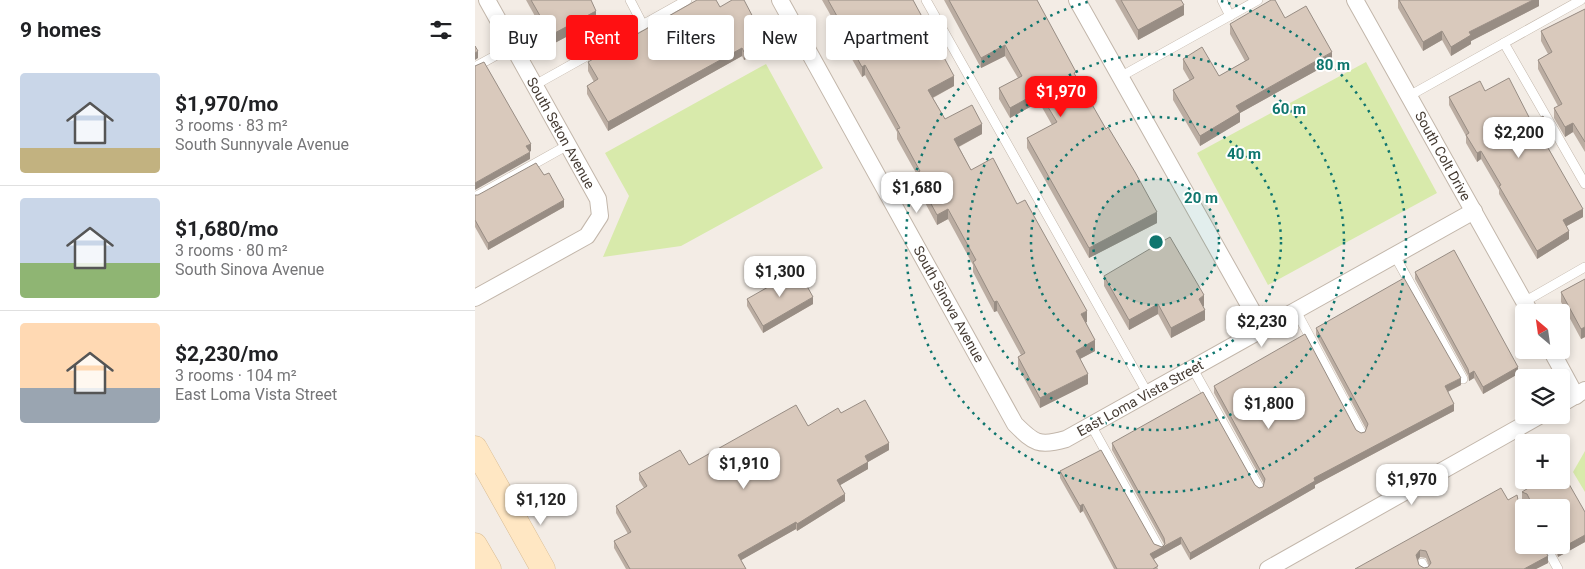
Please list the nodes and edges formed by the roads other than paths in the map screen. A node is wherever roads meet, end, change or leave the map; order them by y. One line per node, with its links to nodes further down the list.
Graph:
1 (487, 0): 11 (street, South Seton Avenue)
2 (630, 0): 13 (lane)
3 (687, 0): 13 (lane)
4 (780, 0): 40 (street, South Sinova Avenue)
5 (926, 0): 36 (lane)
6 (1077, 0): 18 (street)
7 (1222, 0): 12 (lane)
8 (1258, 0): 12 (lane)
9 (1355, 0): 20 (street, South Colt Drive)
10 (1581, 0): 14 (lane)
11 (495, 15)
12 (1231, 16): 18 (lane)
13 (643, 25): 19 (lane)
14 (1504, 43): 20 (lane); 22 (lane)
15 (490, 59): 17 (lane)
16 (521, 60): 19 (street, South Seton Avenue)
17 (475, 67)
18 (1120, 77): 31 (street)
19 (535, 85): 21 (street, South Seton Avenue)
20 (1409, 96): 24 (street, South Colt Drive)
21 (568, 145): 23 (lane); 27 (street, South Seton Avenue)
22 (1585, 184)
23 (475, 197)
24 (1473, 212): 25 (street, East Loma Vista Street); 28 (street, South Colt Drive)
25 (1395, 256): 30 (street, East Loma Vista Street); 34 (lane)
26 (1585, 268): 29 (lane)
27 (475, 298)
28 (1525, 304)
29 (1531, 304)
30 (1296, 311): 31 (street, East Loma Vista Street); 39 (lane)
31 (1263, 330): 33 (street, East Loma Vista Street)
32 (1557, 359): 35 (street)
33 (1193, 369): 36 (street, East Loma Vista Street); 42 (lane)
34 (1463, 379)
35 (1580, 393)
36 (1148, 394): 38 (street, East Loma Vista Street)
37 (1525, 424): 48 (street)
38 (1091, 425): 40 (street, East Loma Vista Street); 44 (lane)
39 (1362, 434)
40 (1039, 444)
41 (475, 448): 47 (main road)
42 (1260, 489)
43 (475, 545): 46 (main road)
44 (1159, 548)
45 (1550, 554): 49 (lane)
46 (489, 569)
47 (543, 569)
48 (1267, 569)
49 (1558, 569)

